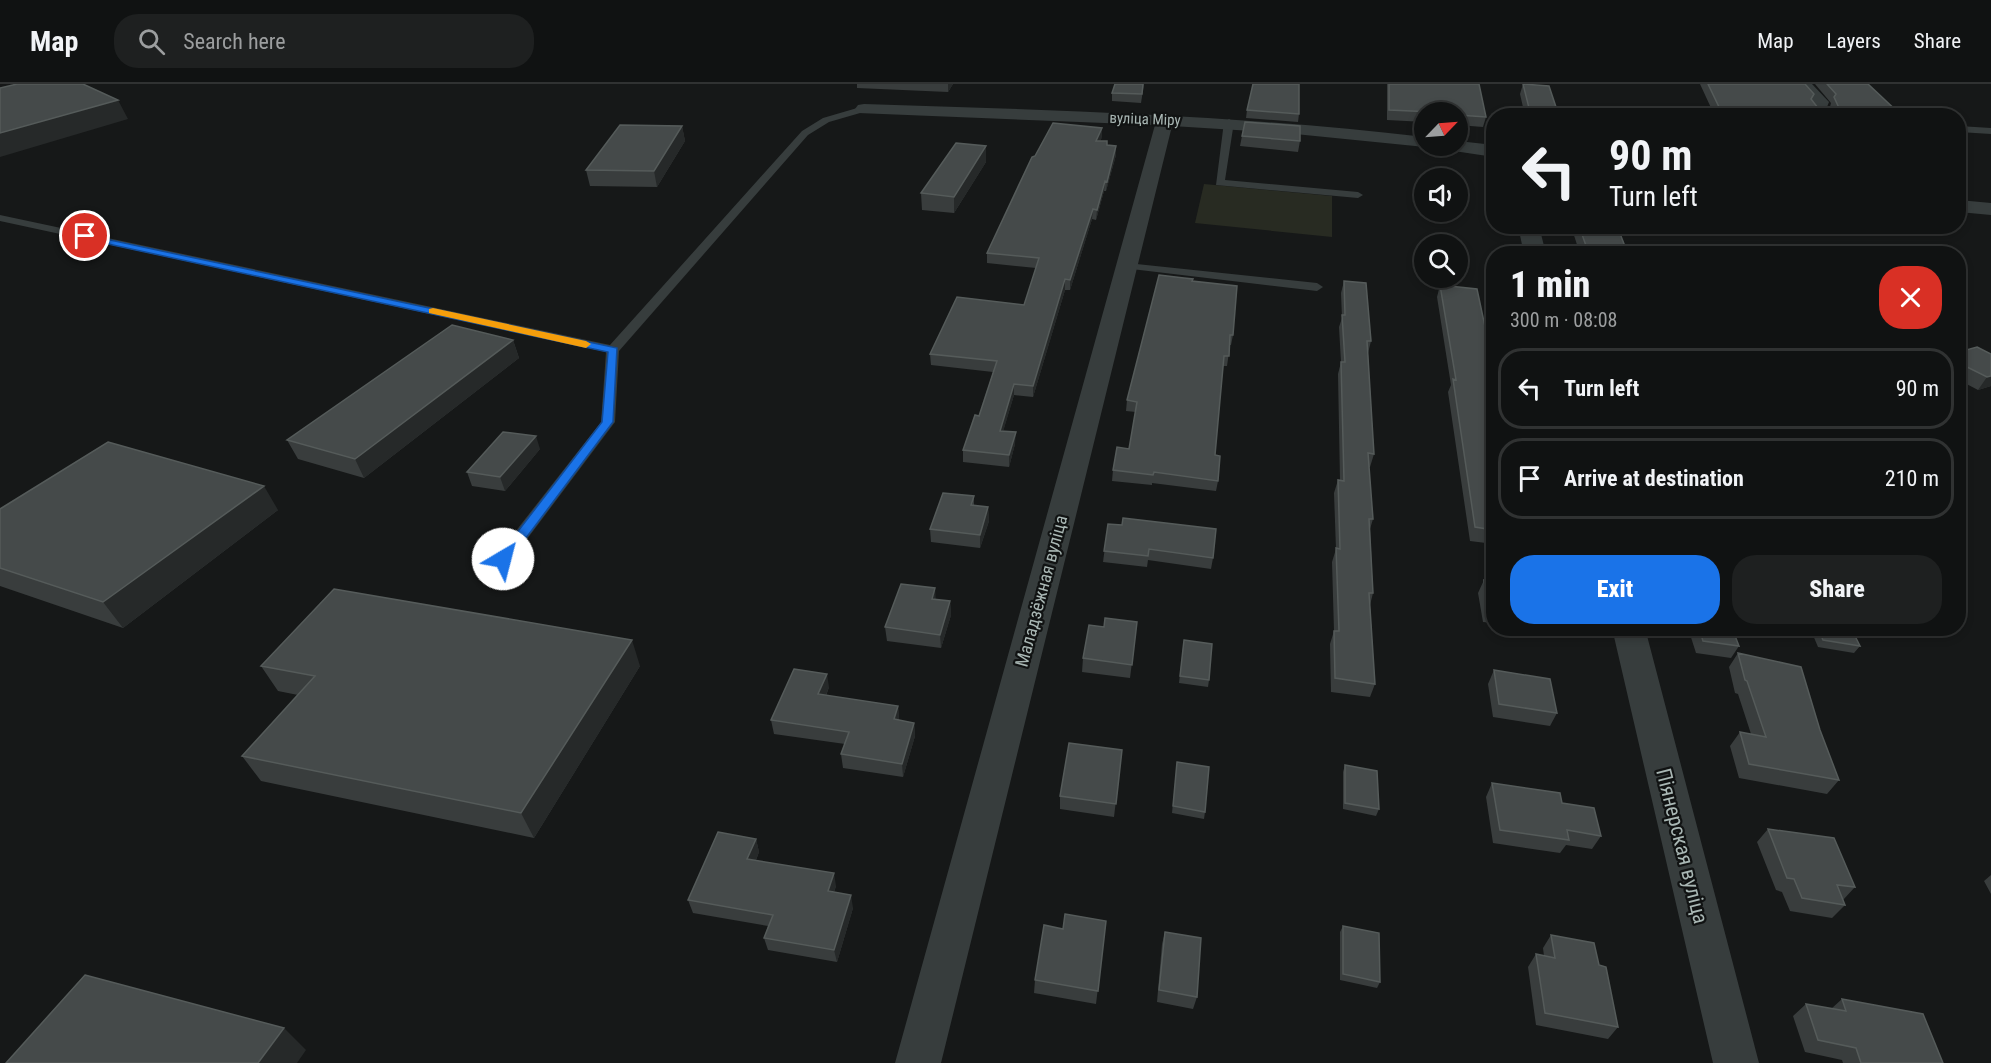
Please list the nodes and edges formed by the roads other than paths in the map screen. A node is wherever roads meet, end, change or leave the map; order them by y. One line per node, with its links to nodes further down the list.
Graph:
1 (1803, 84): 2 (street)
2 (1818, 108)
3 (864, 109): 4 (street, вуліца Міру); 17 (lane)
4 (1165, 120): 5 (street, вуліца Міру); 15 (street, Маладзёжная вуліца)
5 (1229, 122): 8 (street, вуліца Міру); 11 (lane)
6 (1966, 129): 7 (lane)
7 (1991, 131)
8 (1414, 141)
9 (1468, 147): 10 (street)
10 (1486, 149)
11 (1358, 195)
12 (1966, 207): 13 (street)
13 (1991, 210)
14 (0, 219): 17 (lane)
15 (1126, 266): 16 (lane); 20 (street, Маладзёжная вуліца)
16 (1317, 287)
17 (614, 350): 18 (lane)
18 (503, 559)
19 (1630, 636): 21 (street, Піянерская вуліца)
20 (918, 1063)
21 (1736, 1063)

